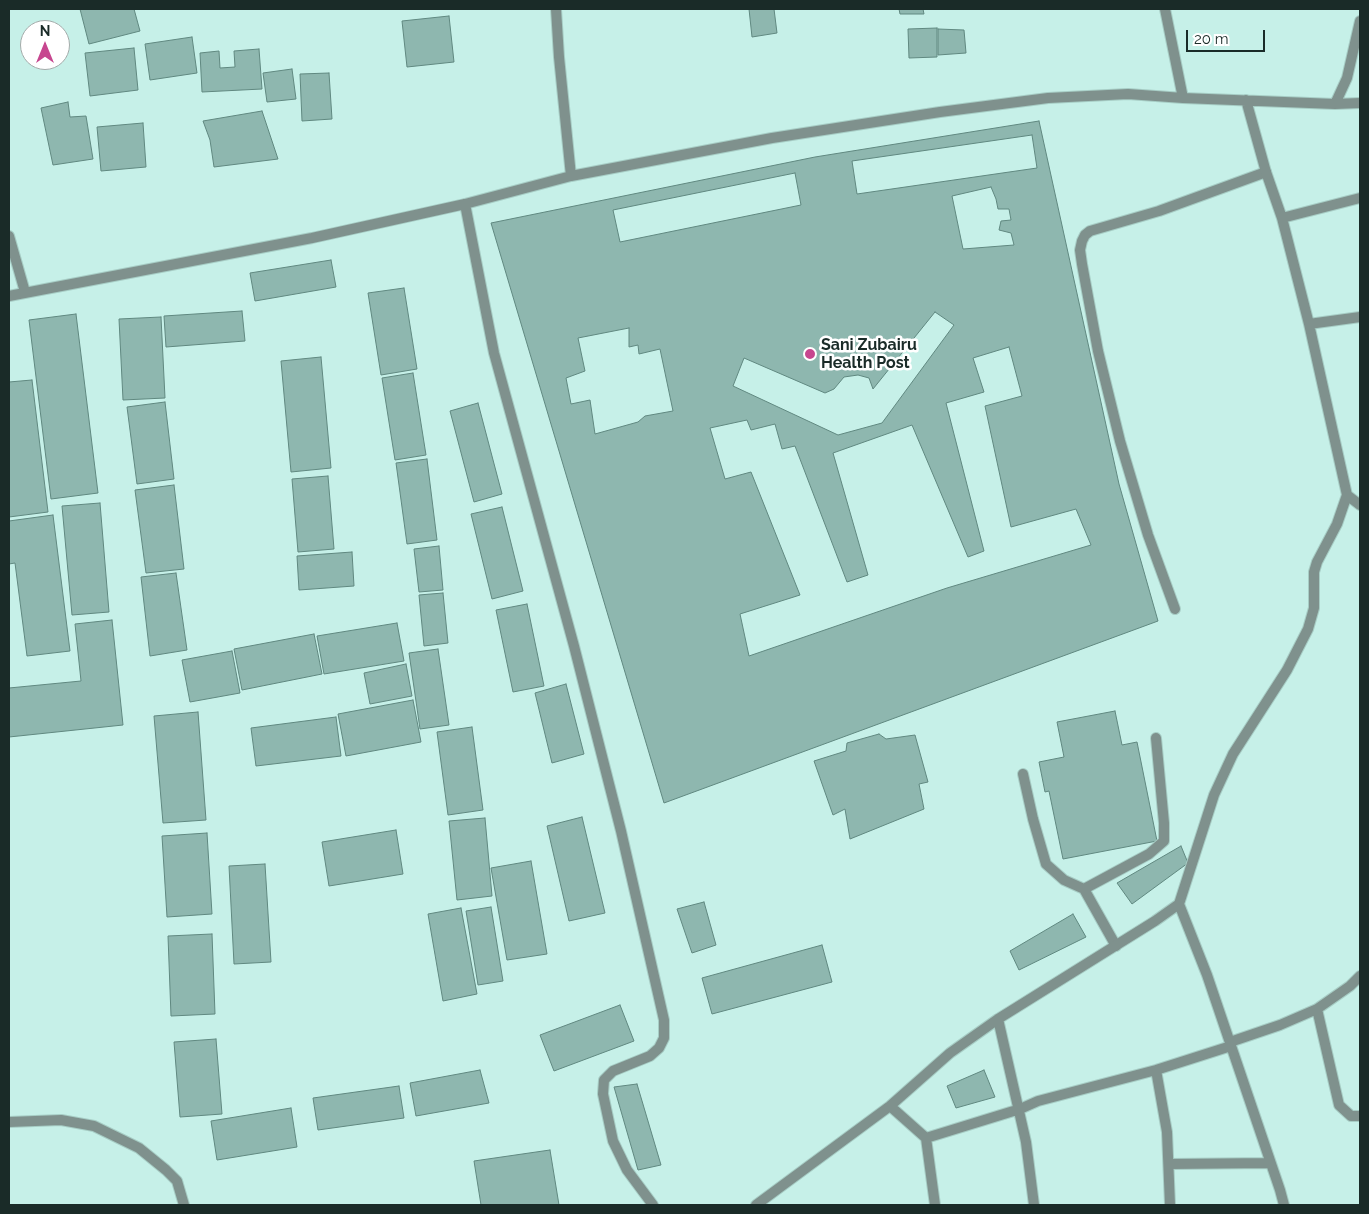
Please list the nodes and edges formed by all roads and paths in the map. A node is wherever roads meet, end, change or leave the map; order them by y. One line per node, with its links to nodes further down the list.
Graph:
1 (556, 9): 9 (street)
2 (1165, 9): 4 (street)
3 (1360, 21): 7 (street)
4 (1183, 98): 5 (street); 9 (street)
5 (1246, 100): 7 (street); 8 (street)
6 (1360, 103): 7 (street)
7 (1335, 104)
8 (1266, 172): 12 (street); 20 (street)
9 (571, 176): 11 (street)
10 (1360, 198): 12 (street)
11 (465, 204): 14 (street); 39 (street)
12 (1282, 218): 17 (street)
13 (9, 236): 14 (street)
14 (26, 292): 15 (street)
15 (9, 296)
16 (1360, 317): 17 (street)
17 (1309, 324): 18 (street)
18 (1347, 495): 19 (street); 24 (street)
19 (1360, 505)
20 (1176, 609)
21 (1156, 738): 23 (street)
22 (1023, 774): 23 (street)
23 (1084, 889): 25 (street)
24 (1179, 904): 25 (street); 29 (street)
25 (1116, 946): 28 (street)
26 (1360, 976): 27 (street)
27 (1317, 1009): 29 (street); 33 (street)
28 (998, 1019): 31 (street); 32 (street)
29 (1230, 1044): 30 (street); 36 (street)
30 (1156, 1070): 32 (street); 37 (street)
31 (890, 1106): 35 (street); 40 (street)
32 (1020, 1109): 35 (street); 42 (street)
33 (1360, 1116)
34 (9, 1122): 38 (street)
35 (926, 1138): 41 (street)
36 (1270, 1163): 37 (street); 44 (street)
37 (1170, 1164): 43 (street)
38 (184, 1205)
39 (653, 1205)
40 (756, 1205)
41 (935, 1205)
42 (1034, 1205)
43 (1170, 1205)
44 (1284, 1205)

